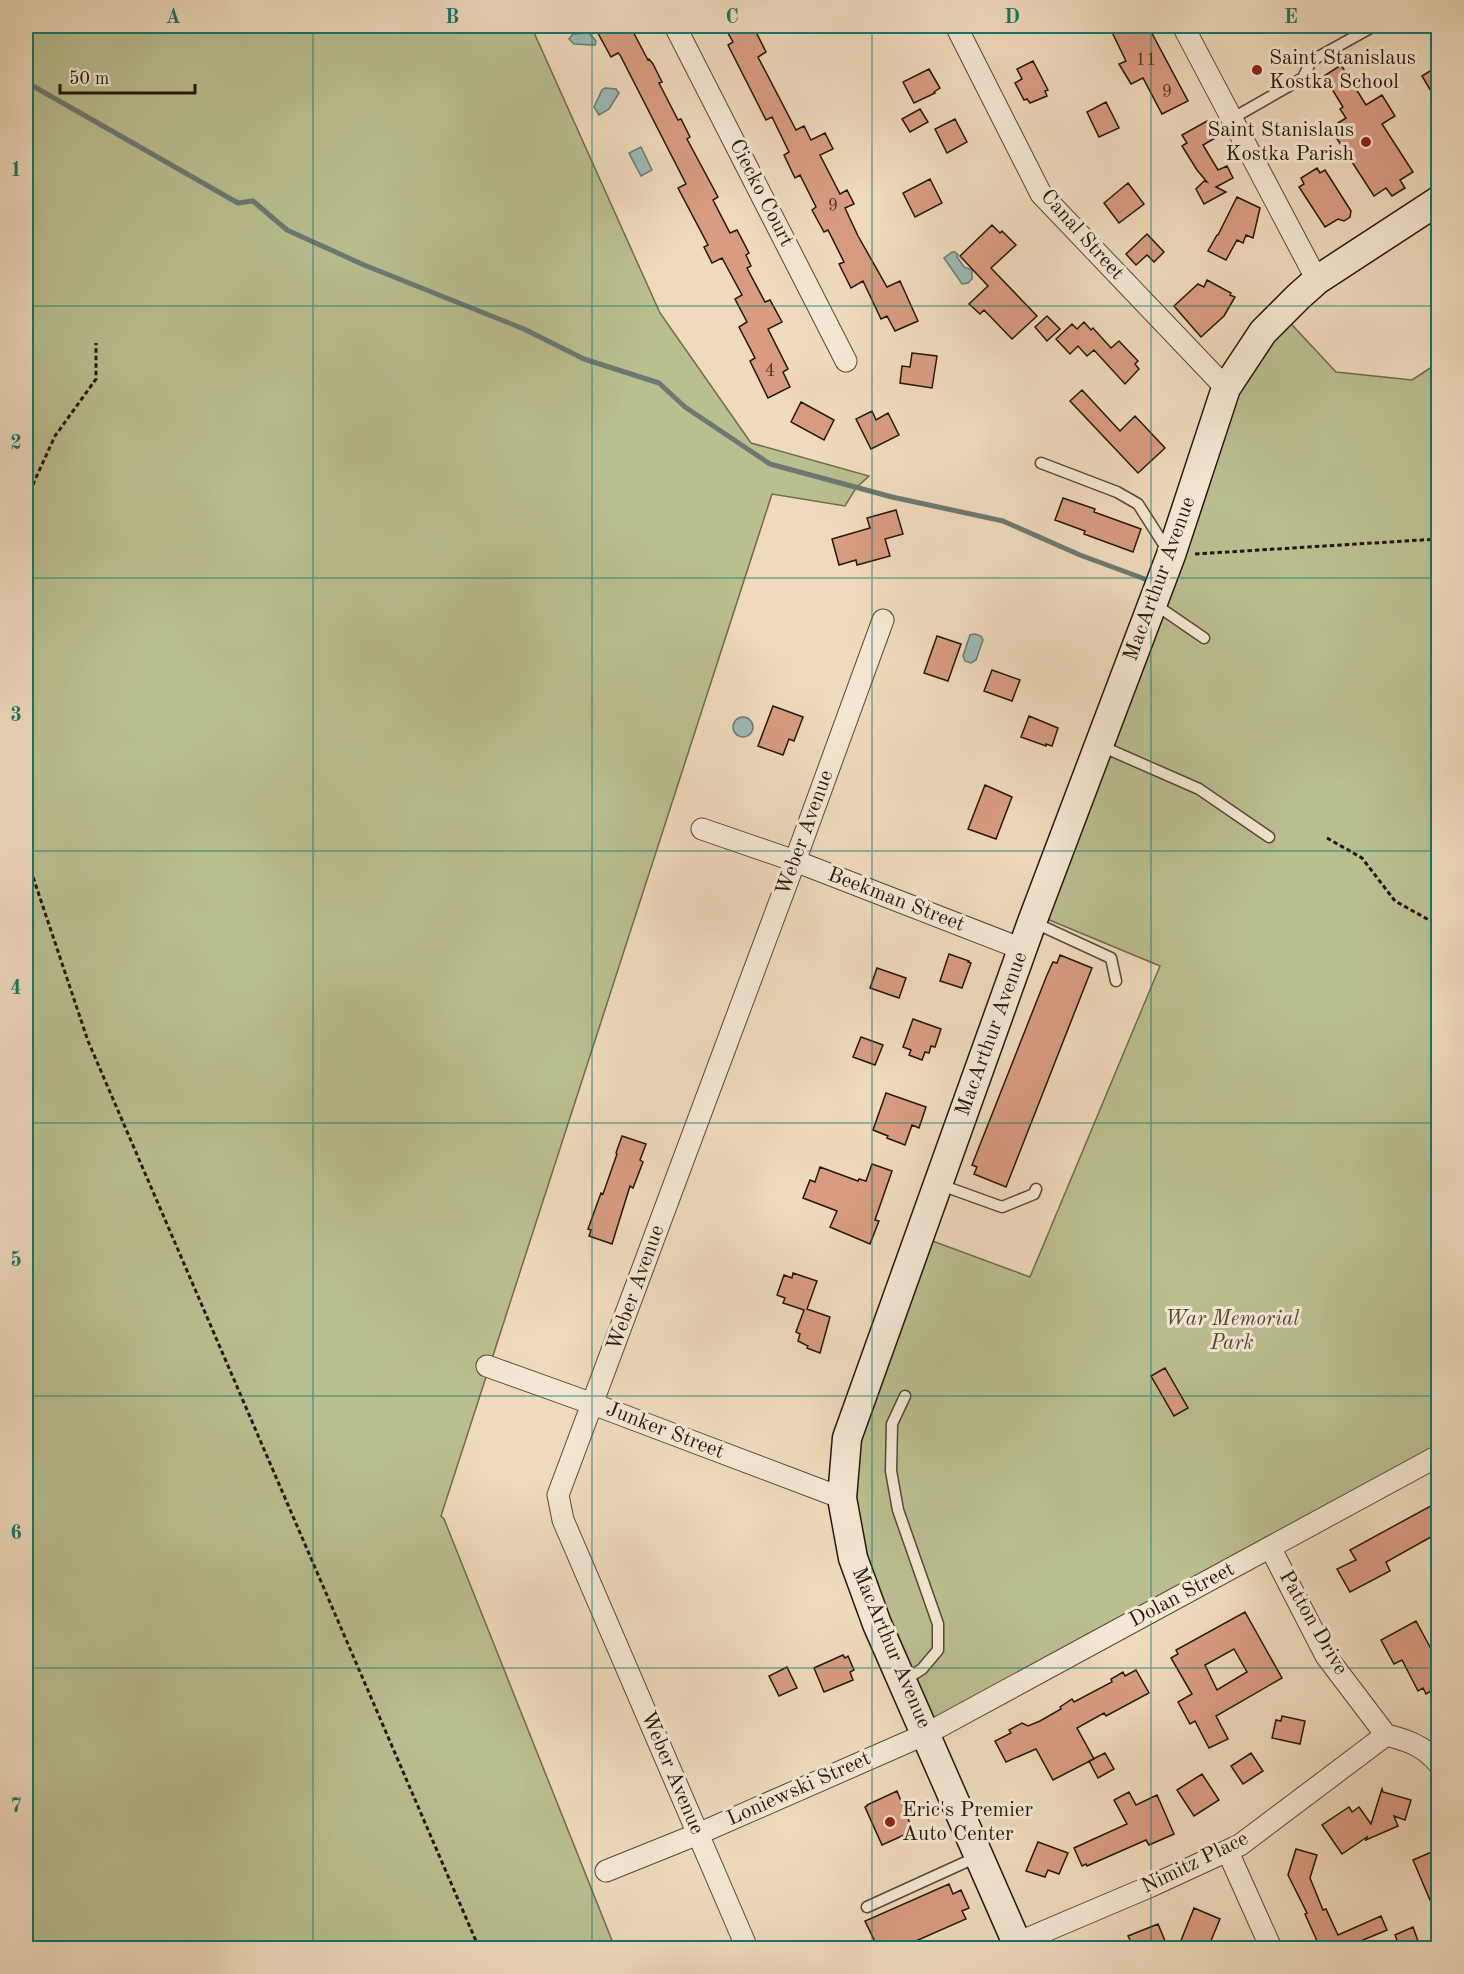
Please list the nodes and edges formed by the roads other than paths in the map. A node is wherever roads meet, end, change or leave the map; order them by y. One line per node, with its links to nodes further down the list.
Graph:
1 (675, 26): 8 (street, Ciecko Court)
2 (956, 26): 9 (street, Canal Street)
3 (1183, 26): 5 (street)
4 (1374, 26): 5 (lane)
5 (1233, 118): 7 (street)
6 (1438, 201): 7 (street, MacArthur Avenue)
7 (1317, 280): 9 (street, MacArthur Avenue)
8 (846, 361)
9 (1226, 388): 11 (street, MacArthur Avenue)
10 (1041, 463): 11 (lane)
11 (1171, 555): 12 (street, MacArthur Avenue)
12 (1153, 602): 14 (lane); 15 (street, MacArthur Avenue)
13 (883, 620): 18 (street, Weber Avenue)
14 (1204, 638)
15 (1099, 745): 17 (lane); 19 (street, MacArthur Avenue)
16 (702, 829): 18 (street, Beekman Street)
17 (1269, 837)
18 (795, 861): 20 (street, Beekman Street); 26 (street, Weber Avenue)
19 (1032, 922): 20 (street, MacArthur Avenue); 21 (lane)
20 (1022, 949): 22 (street, MacArthur Avenue)
21 (1116, 981)
22 (938, 1184): 23 (lane); 28 (street, MacArthur Avenue)
23 (1036, 1189)
24 (487, 1366): 26 (street, Junker Street)
25 (905, 1396): 30 (lane)
26 (593, 1404): 28 (street, Junker Street); 34 (street, Weber Avenue)
27 (1438, 1456): 29 (street, Dolan Street)
28 (842, 1498): 30 (street, MacArthur Avenue)
29 (1270, 1547): 31 (street, Dolan Street); 32 (street, Patton Drive)
30 (902, 1681): 31 (street, MacArthur Avenue)
31 (926, 1734): 34 (street, Loniewski Street); 36 (street, MacArthur Avenue)
32 (1386, 1735): 33 (street); 35 (street, Nimitz Place)
33 (1438, 1764)
34 (698, 1834): 37 (street, Loniewski Street); 40 (street, Weber Avenue)
35 (1228, 1852): 39 (street, Nimitz Place); 41 (street)
36 (979, 1856): 38 (lane); 39 (street, MacArthur Avenue)
37 (606, 1871)
38 (867, 1907)
39 (1018, 1946)
40 (747, 1948)
41 (1270, 1948)

